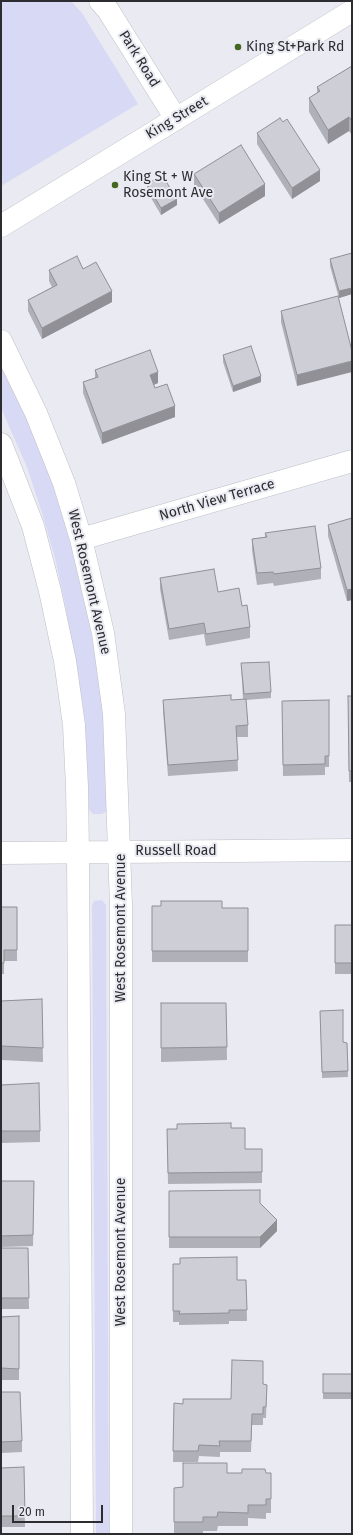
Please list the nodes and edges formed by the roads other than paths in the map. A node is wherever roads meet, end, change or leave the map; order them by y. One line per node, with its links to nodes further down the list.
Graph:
1 (100, 1): 3 (street, Park Road)
2 (352, 11): 3 (street, King Street)
3 (176, 119): 4 (street, King Street)
4 (1, 226)
5 (1, 341): 8 (street, West Rosemont Avenue)
6 (1, 444): 10 (street)
7 (352, 461): 8 (street, North View Terrace)
8 (81, 539): 11 (street, West Rosemont Avenue)
9 (352, 850): 11 (street, Russell Road)
10 (78, 852): 11 (street, Russell Road); 12 (street, Russell Road); 13 (street)
11 (120, 852): 14 (street, West Rosemont Avenue)
12 (1, 853)
13 (82, 1534)
14 (121, 1534)

